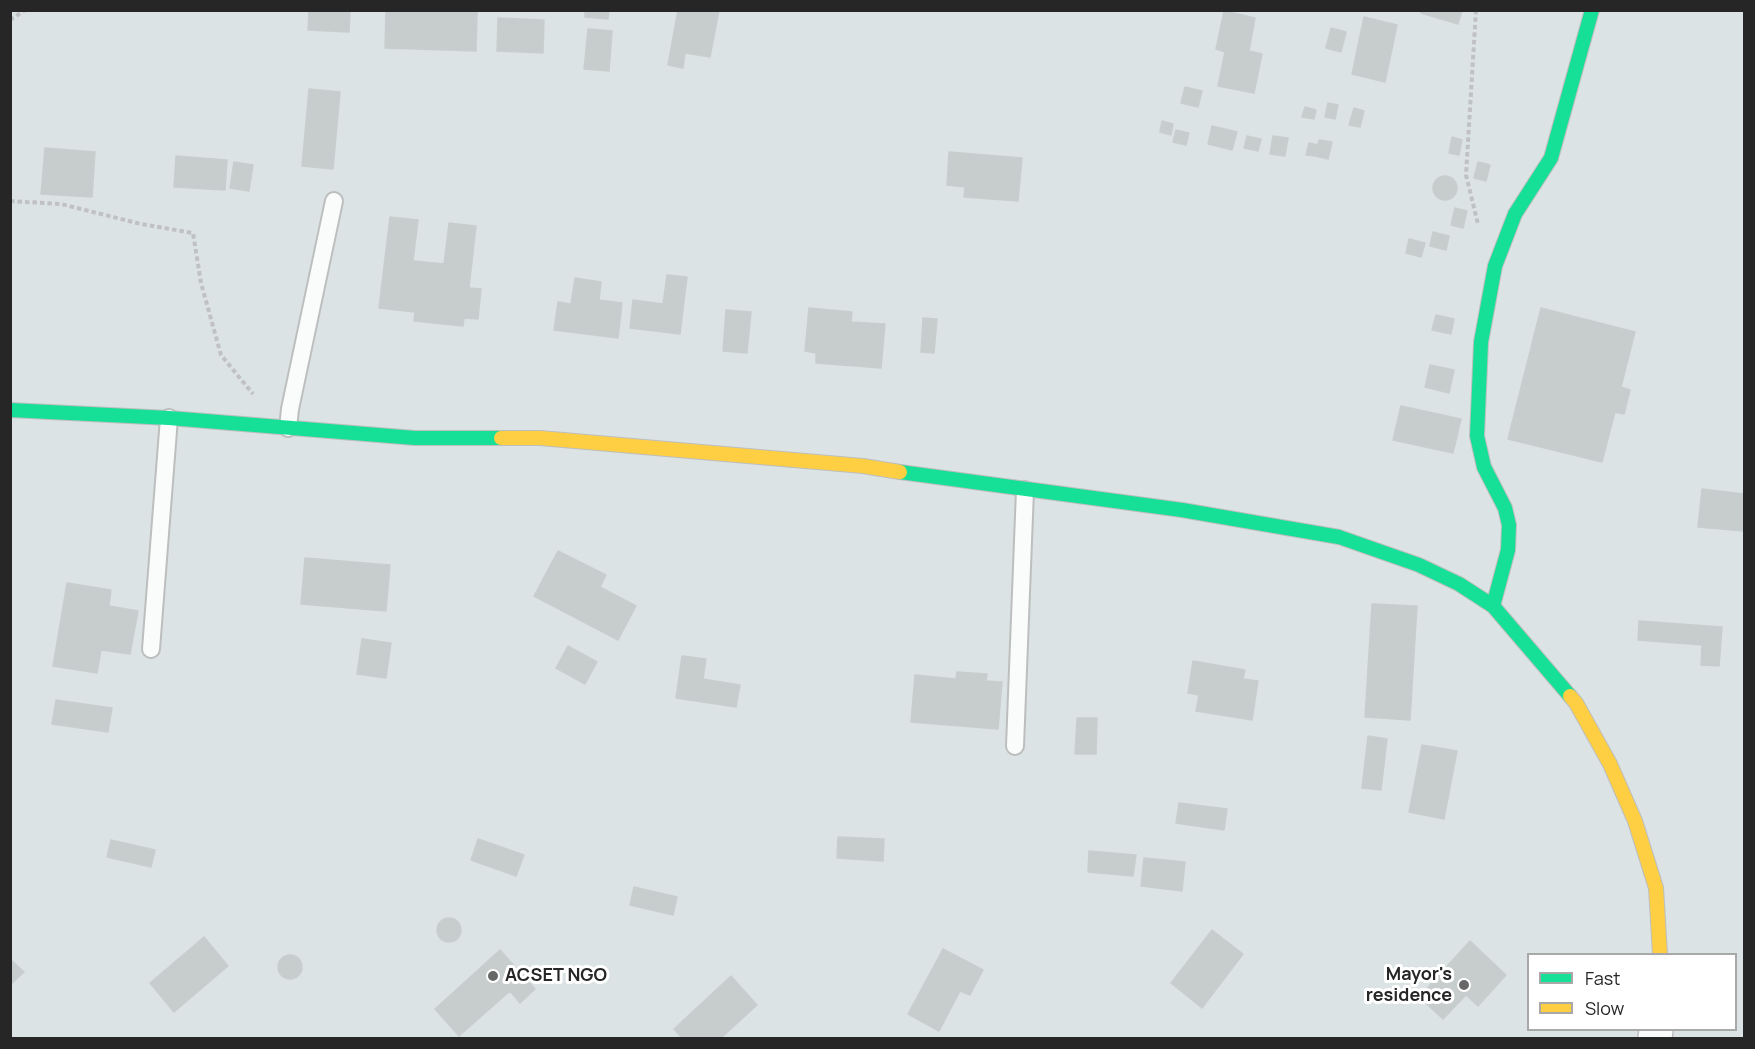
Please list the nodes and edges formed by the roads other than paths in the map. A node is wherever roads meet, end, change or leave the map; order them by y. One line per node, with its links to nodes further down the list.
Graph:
1 (1592, 10): 7 (street)
2 (334, 201): 5 (lane)
3 (10, 410): 4 (street)
4 (169, 418): 5 (street); 8 (lane)
5 (288, 428): 6 (street)
6 (1025, 490): 7 (street); 9 (lane)
7 (1493, 606): 10 (street)
8 (151, 649)
9 (1015, 746)
10 (1660, 953)

